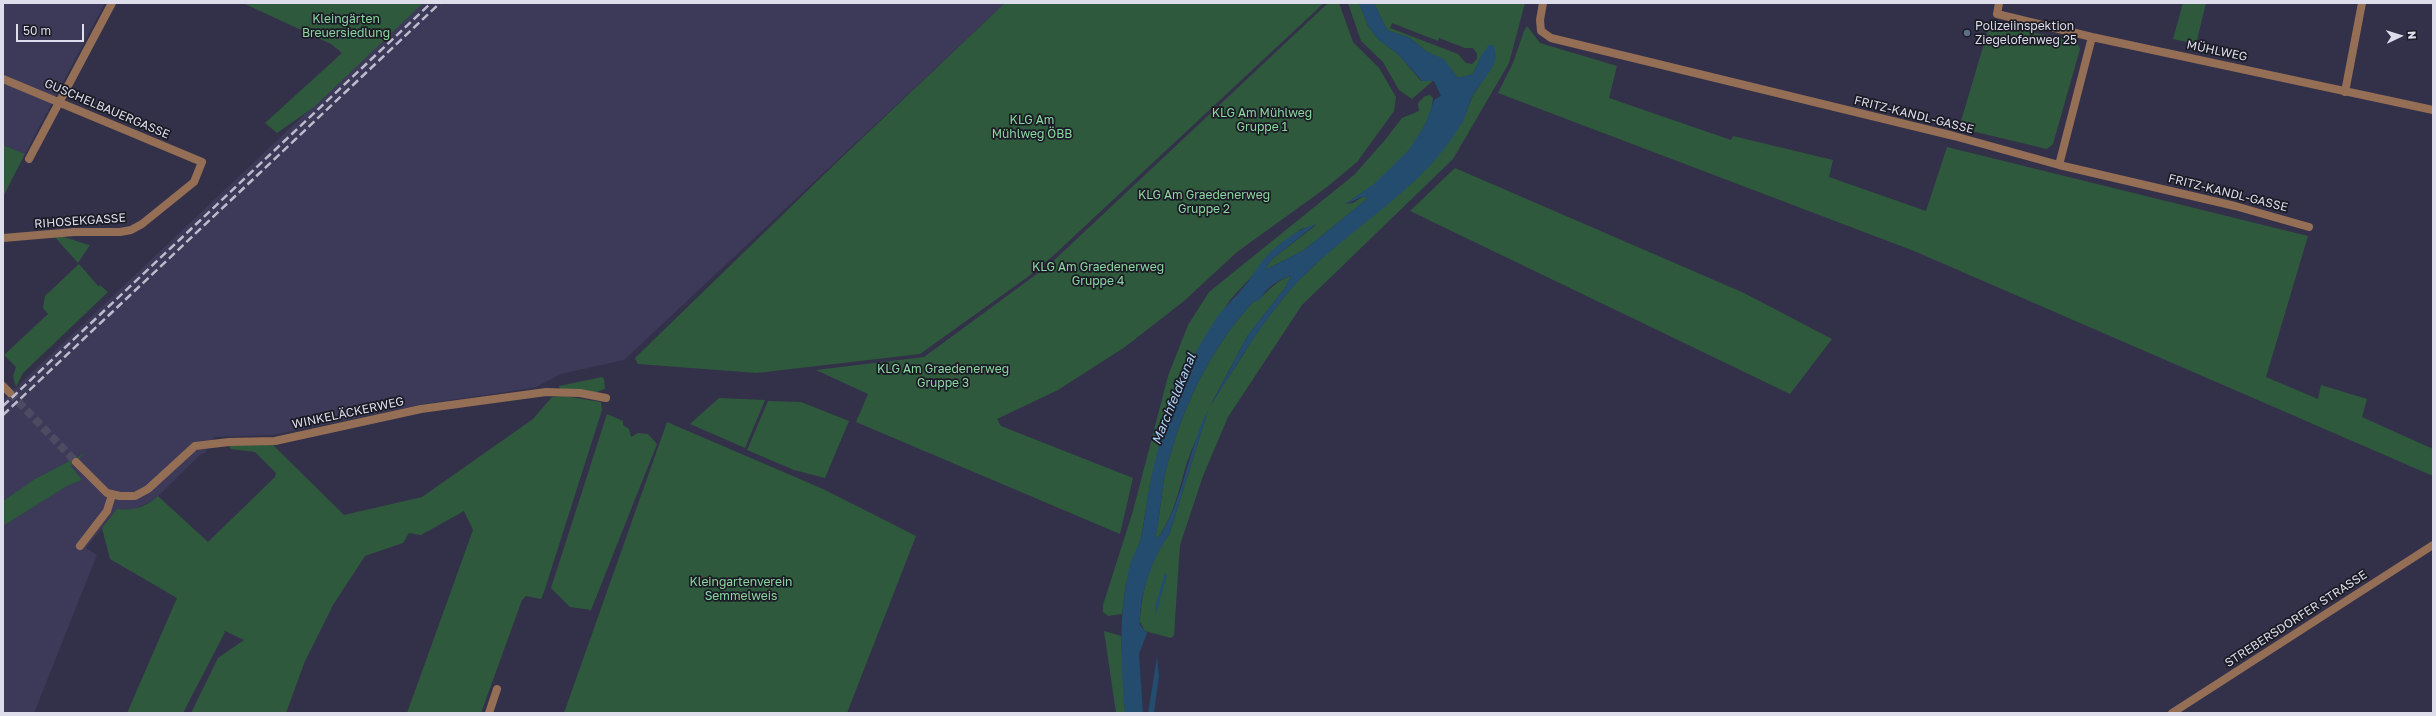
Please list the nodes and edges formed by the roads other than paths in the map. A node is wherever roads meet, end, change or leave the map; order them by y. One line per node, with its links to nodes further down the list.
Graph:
1 (112, 3): 8 (street)
2 (1543, 3): 12 (street, FRITZ-KANDL-GASSE)
3 (1999, 3): 5 (street, MÜHLWEG)
4 (2362, 3): 7 (street)
5 (2092, 37): 7 (street, MÜHLWEG); 12 (street)
6 (3, 79): 8 (street, GUSCHELBAUERGASSE)
7 (2345, 92): 9 (street, MÜHLWEG)
8 (58, 102): 10 (street); 11 (street, GUSCHELBAUERGASSE)
9 (2433, 110)
10 (29, 159)
11 (202, 162): 14 (street, RIHOSEKGASSE)
12 (2059, 165): 13 (street, FRITZ-KANDL-GASSE)
13 (2309, 227)
14 (3, 238)
15 (3, 386): 16 (street)
16 (10, 393)
17 (606, 398): 19 (street, WINKELÄCKERWEG)
18 (76, 462): 19 (street)
19 (112, 495): 21 (street)
20 (2433, 545): 24 (street, STREBERSDORFER STRASSE)
21 (80, 546)
22 (497, 689): 23 (street)
23 (489, 713)
24 (2172, 713)

